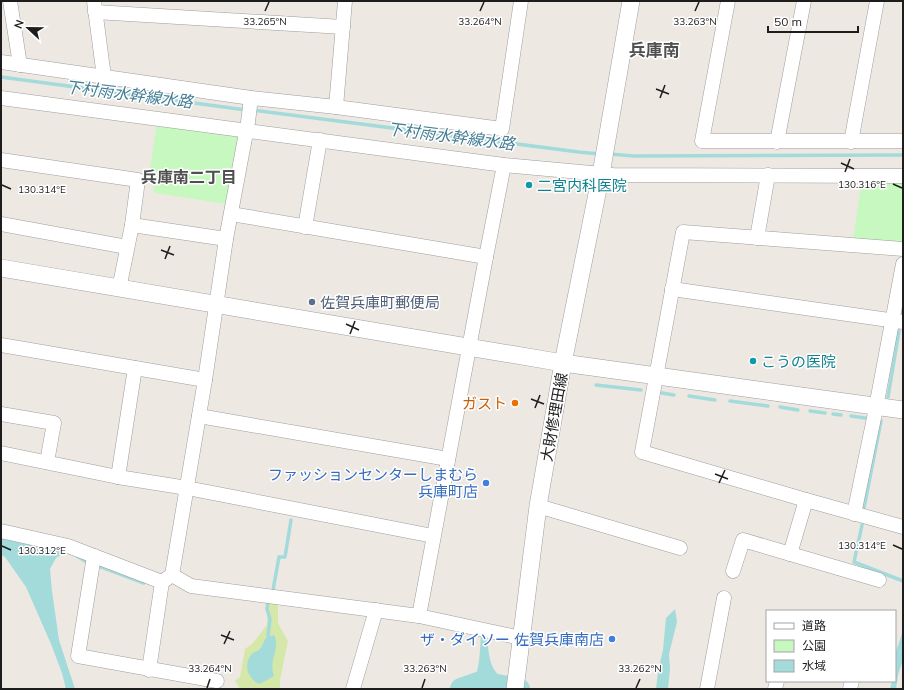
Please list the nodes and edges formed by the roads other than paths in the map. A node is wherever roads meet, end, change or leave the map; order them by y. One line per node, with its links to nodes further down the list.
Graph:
1 (10, 1): 11 (street)
2 (346, 1): 9 (street)
3 (521, 1): 15 (street)
4 (631, 1): 23 (street, 大財修理田線)
5 (728, 1): 18 (street)
6 (804, 1): 18 (street)
7 (877, 1): 19 (street)
8 (94, 7): 9 (street); 12 (street)
9 (343, 27): 15 (street)
10 (1, 62): 11 (street)
11 (20, 65): 12 (street)
12 (104, 77): 14 (street)
13 (1, 98): 16 (street)
14 (251, 98): 15 (street); 16 (street)
15 (336, 107)
16 (247, 126): 17 (street); 26 (street)
17 (320, 140): 22 (street); 29 (street)
18 (777, 142): 19 (street)
19 (851, 142): 20 (street)
20 (903, 142)
21 (1, 162): 28 (street)
22 (504, 165): 23 (street); 34 (street)
23 (602, 168): 24 (street); 43 (street, 大財修理田線)
24 (768, 175): 25 (street); 30 (street)
25 (903, 176)
26 (231, 214): 29 (street); 31 (street)
27 (1, 224): 32 (street)
28 (132, 225): 31 (street); 32 (street)
29 (305, 227): 34 (street)
30 (757, 238): 33 (street); 38 (street)
31 (226, 239): 39 (street)
32 (127, 247): 37 (street)
33 (903, 249)
34 (486, 257): 42 (street)
35 (903, 264): 40 (street)
36 (1, 268): 37 (street)
37 (120, 289): 39 (street)
38 (672, 289): 40 (street); 45 (street)
39 (216, 305): 42 (street); 46 (street)
40 (898, 321): 47 (street)
41 (1, 345): 44 (street)
42 (470, 347): 43 (street); 52 (street)
43 (563, 363): 45 (street); 57 (street, 大財修理田線)
44 (135, 368): 46 (street); 54 (street)
45 (656, 376): 47 (street); 56 (street)
46 (205, 380): 50 (street)
47 (876, 407): 48 (street); 58 (street)
48 (903, 410)
49 (1, 414): 53 (street)
50 (199, 416): 52 (street); 55 (street)
51 (1, 453): 53 (street)
52 (448, 459): 61 (street)
53 (47, 462): 54 (street)
54 (118, 477): 55 (street)
55 (187, 488): 61 (street); 66 (street)
56 (806, 500): 58 (street); 63 (street)
57 (538, 506): 62 (street); 71 (street, 大財修理田線)
58 (854, 514): 59 (street)
59 (903, 528)
60 (1, 531): 64 (street)
61 (434, 536): 70 (street)
62 (680, 548)
63 (790, 554): 65 (street); 67 (street)
64 (94, 556): 66 (street); 72 (street)
65 (733, 571)
66 (167, 578): 69 (street); 72 (street)
67 (879, 580)
68 (724, 598): 76 (street)
69 (376, 610): 70 (street); 75 (street)
70 (419, 616): 71 (street)
71 (521, 638): 74 (street, 大財修理田線)
72 (149, 670): 73 (street)
73 (217, 681)
74 (516, 682)
75 (353, 689)
76 (707, 689)

